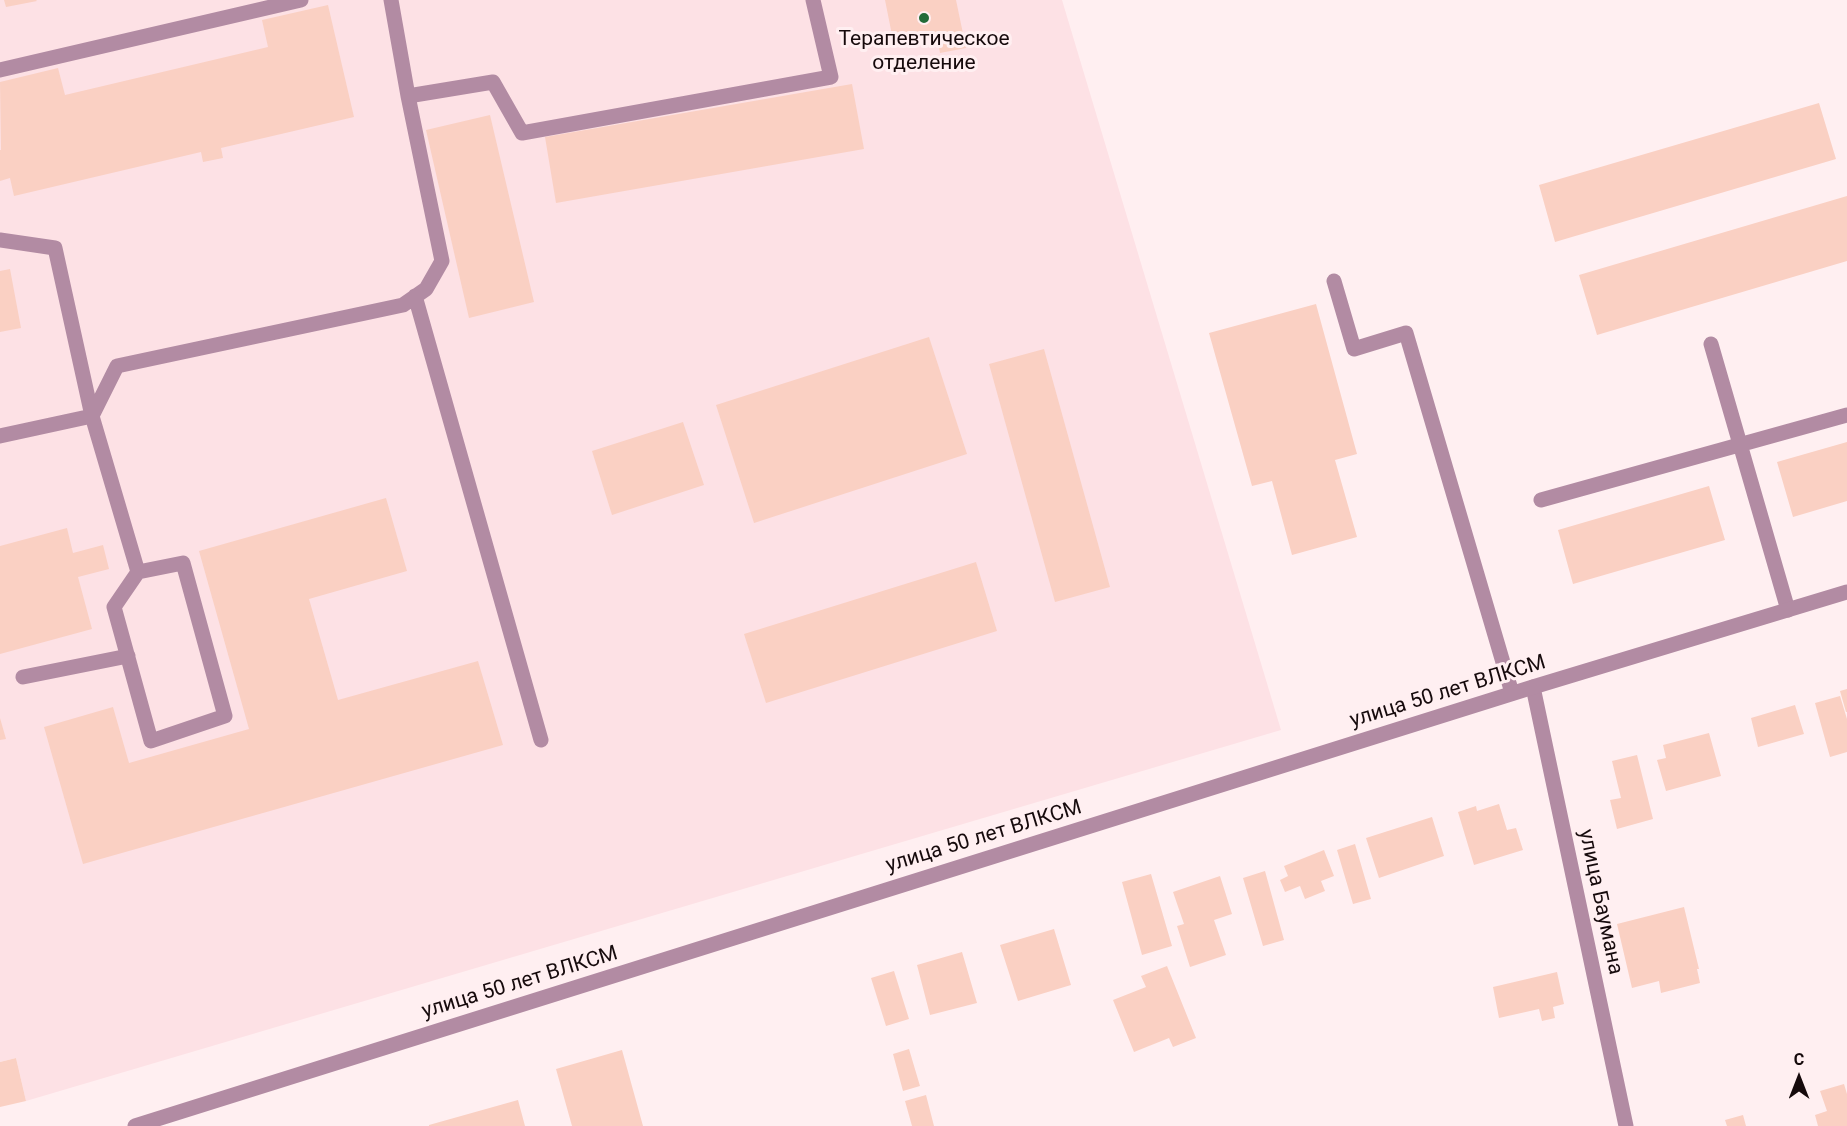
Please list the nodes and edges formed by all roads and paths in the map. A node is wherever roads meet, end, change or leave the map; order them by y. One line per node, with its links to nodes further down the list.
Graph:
1 (301, 0): 4 (street)
2 (391, 0): 5 (street)
3 (813, 0): 5 (street)
4 (0, 70)
5 (408, 96): 8 (street)
6 (0, 240): 11 (street)
7 (1334, 281): 21 (street)
8 (415, 296): 11 (street); 22 (street)
9 (1711, 344): 13 (street)
10 (1847, 415): 13 (street)
11 (92, 416): 12 (street); 15 (street)
12 (0, 436)
13 (1740, 445): 14 (street); 17 (street)
14 (1541, 500)
15 (138, 572): 18 (street); 18 (street)
16 (1847, 592): 17 (street, улица 50 лет ВЛКСМ)
17 (1788, 610): 20 (street, улица 50 лет ВЛКСМ)
18 (128, 656): 19 (street)
19 (23, 677)
20 (1533, 687): 21 (street, улица 50 лет ВЛКСМ); 24 (street, улица Баумана)
21 (1512, 693): 23 (street, улица 50 лет ВЛКСМ)
22 (541, 740)
23 (135, 1126)
24 (1626, 1126)

